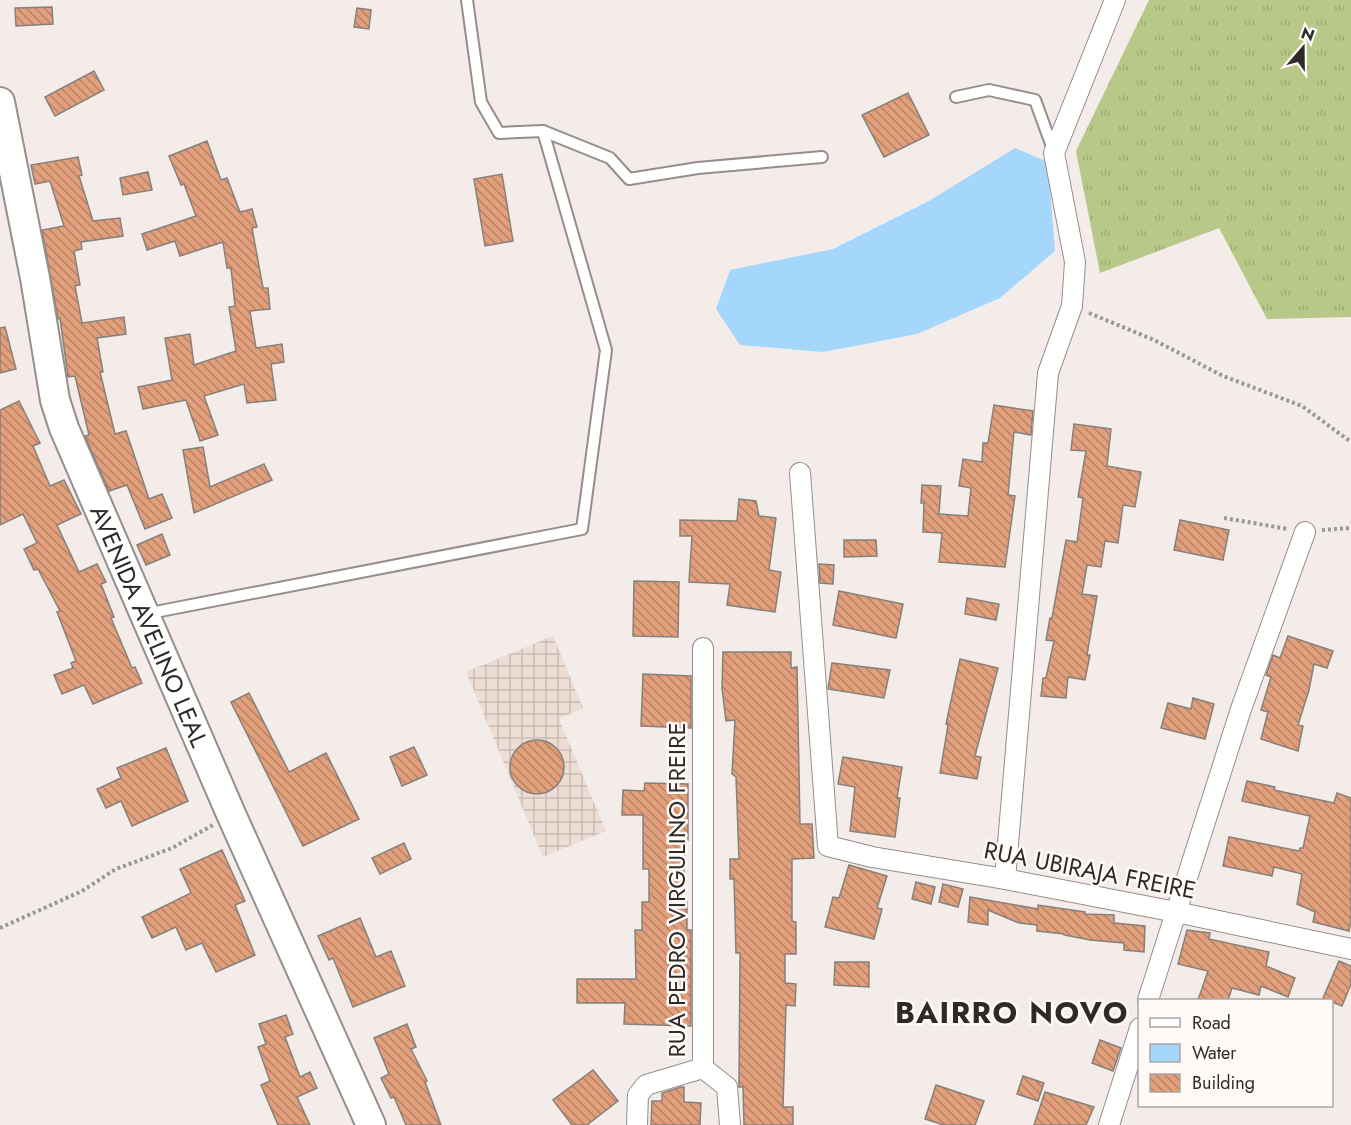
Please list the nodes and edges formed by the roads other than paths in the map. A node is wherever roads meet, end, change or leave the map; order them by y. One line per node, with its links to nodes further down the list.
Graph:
1 (467, 0): 5 (lane)
2 (1115, 0): 6 (street)
3 (956, 97): 6 (lane)
4 (0, 102): 10 (main road, AVENIDA AVELINO LEAL)
5 (543, 131): 7 (lane); 10 (lane)
6 (1054, 153): 12 (street)
7 (822, 157)
8 (800, 473): 12 (street, RUA UBIRAJA FREIRE)
9 (1305, 532): 13 (street)
10 (145, 615): 18 (main road, AVENIDA AVELINO LEAL)
11 (703, 648): 17 (street, RUA PEDRO VIRGULINO FREIRE)
12 (1005, 879): 13 (street, RUA UBIRAJA FREIRE)
13 (1176, 912): 14 (street, RUA UBIRAJA FREIRE); 15 (street)
14 (1351, 949)
15 (1148, 999)
16 (1138, 1034): 21 (street)
17 (702, 1068): 19 (street, RUA PEDRO VIRGULINO FREIRE); 20 (street)
18 (371, 1125)
19 (637, 1125)
20 (730, 1125)
21 (1109, 1125)

